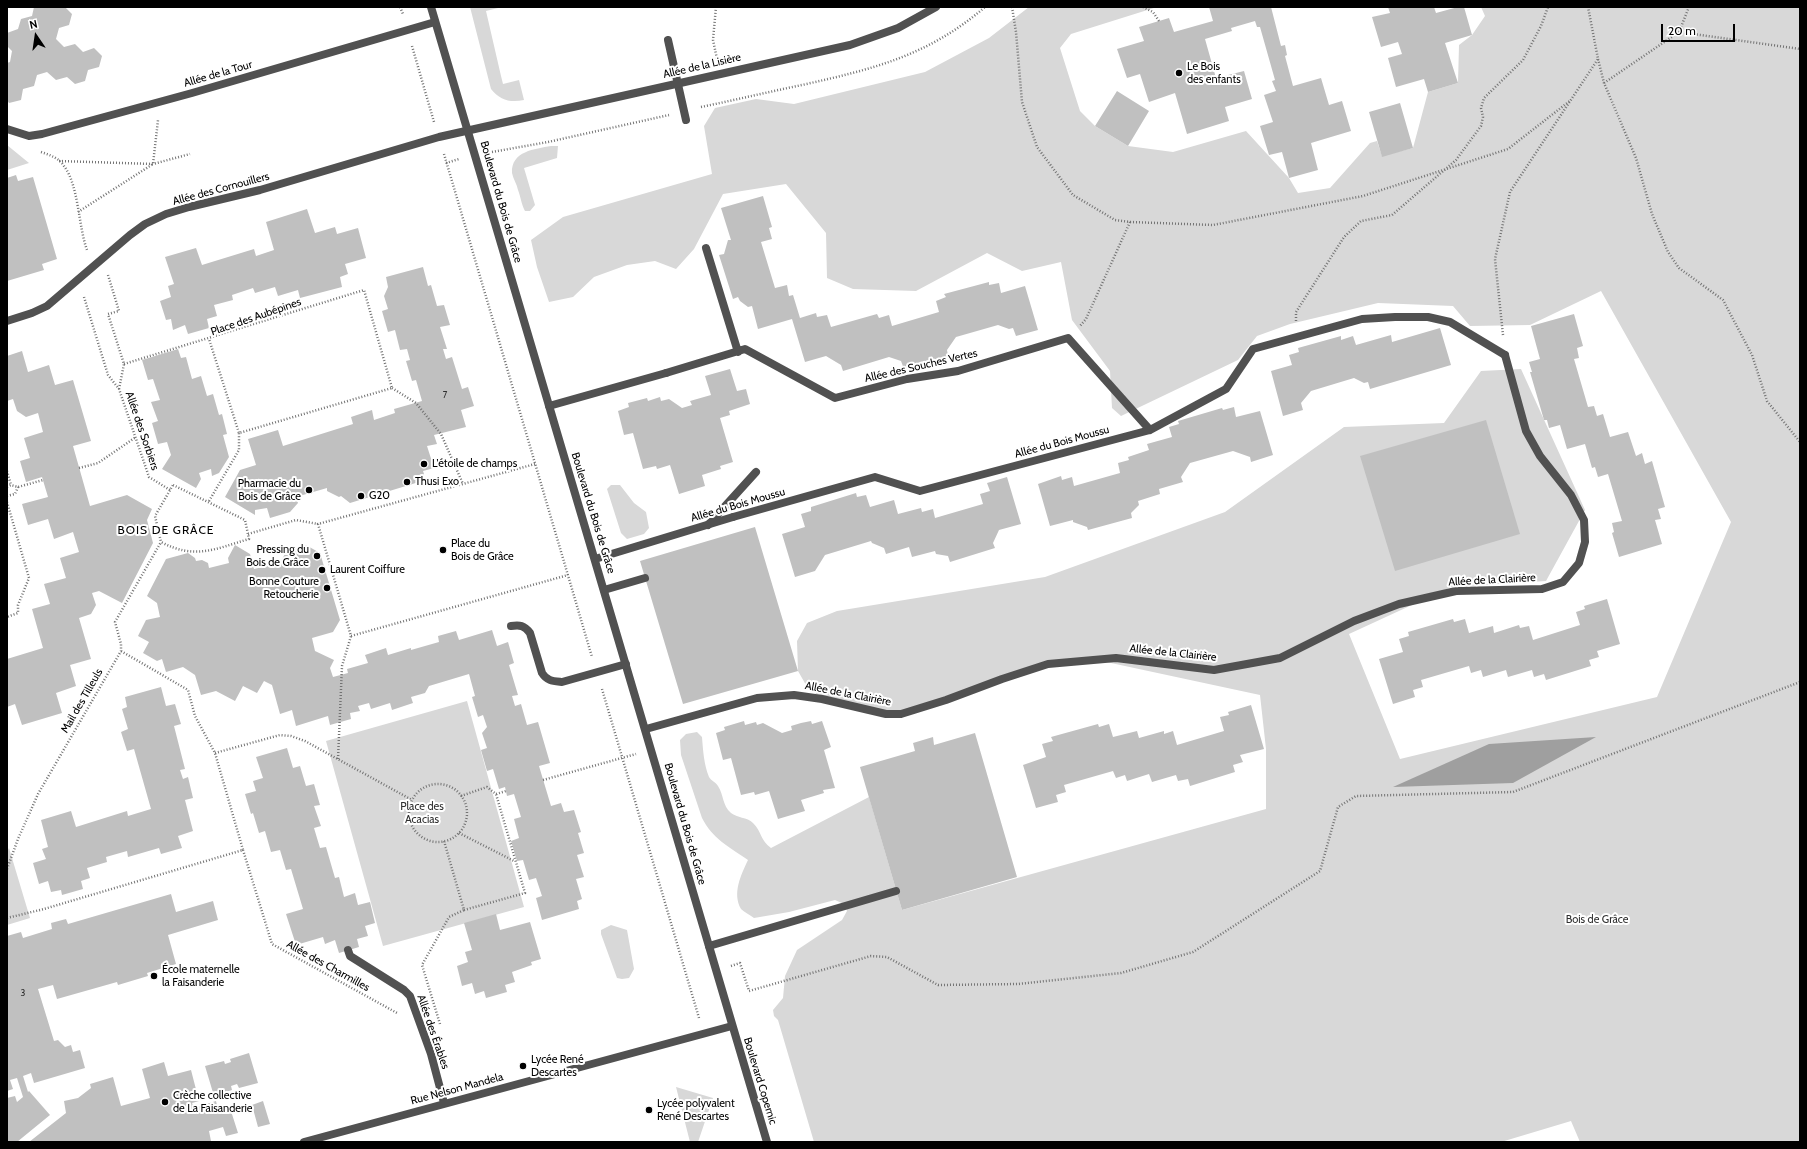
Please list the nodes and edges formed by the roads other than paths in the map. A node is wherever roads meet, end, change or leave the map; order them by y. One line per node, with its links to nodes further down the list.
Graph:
1 (431, 7): 3 (street, Boulevard du Bois de Grâce)
2 (936, 7): 5 (street, Allée de la Lisière)
3 (435, 22): 7 (street, Allée de la Tour); 8 (street, Boulevard du Bois de Grâce)
4 (668, 40): 5 (street)
5 (677, 83): 6 (street); 8 (street, Allée de la Lisière)
6 (686, 120)
7 (7, 129)
8 (468, 130): 10 (street, Allée des Cornouillers); 13 (street, Boulevard du Bois de Grâce)
9 (706, 248): 11 (street)
10 (7, 322)
11 (738, 352): 13 (street, Allée des Souches Vertes); 14 (street, Allée des Souches Vertes)
12 (1505, 355): 14 (street, Allée du Bois Moussu); 22 (street, Allée de la Clairière)
13 (549, 406): 17 (street, Boulevard du Bois de Grâce)
14 (1150, 430): 16 (street, Allée du Bois Moussu)
15 (756, 472): 16 (street)
16 (708, 525): 17 (street, Allée du Bois Moussu)
17 (595, 559): 19 (street, Boulevard du Bois de Grâce)
18 (645, 578): 19 (street)
19 (604, 590): 21 (street, Boulevard du Bois de Grâce)
20 (511, 626): 21 (street)
21 (626, 664): 22 (street, Boulevard du Bois de Grâce)
22 (646, 729): 24 (street, Boulevard du Bois de Grâce)
23 (896, 891): 24 (street)
24 (709, 946): 26 (street, Boulevard du Bois de Grâce)
25 (348, 950): 27 (street, Allée des Érables)
26 (732, 1026): 27 (street, Rue Nelson Mandela); 29 (street, Boulevard Copernic)
27 (444, 1103): 28 (street, Rue Nelson Mandela)
28 (304, 1142)
29 (767, 1142)

